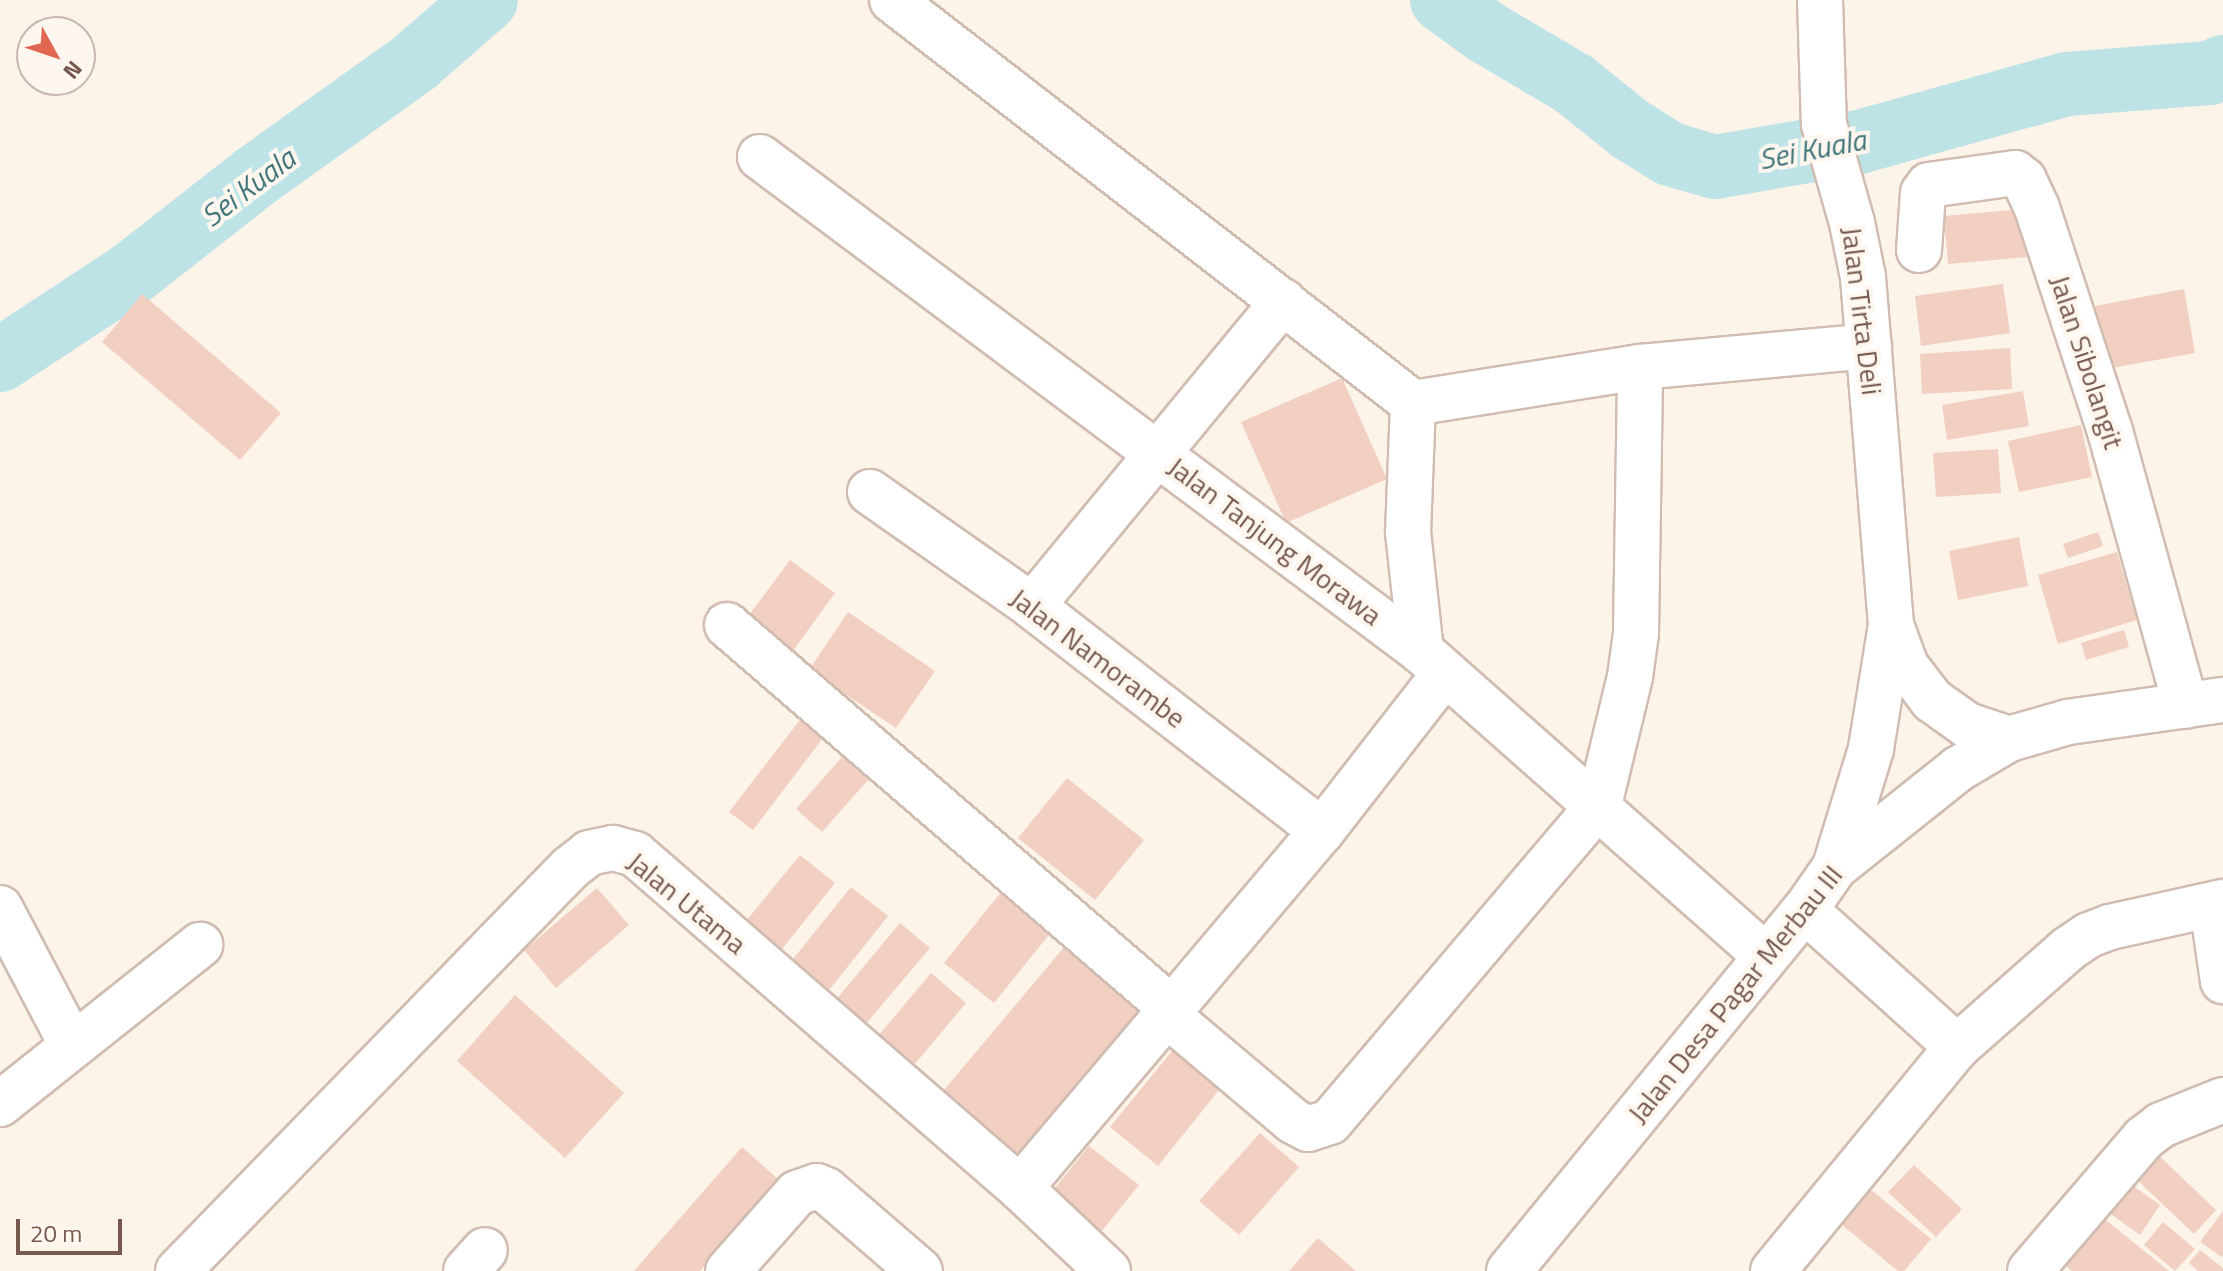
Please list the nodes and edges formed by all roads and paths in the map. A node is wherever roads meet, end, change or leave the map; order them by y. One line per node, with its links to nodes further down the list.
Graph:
1 (892, 0): 5 (street)
2 (1820, 0): 4 (street, Jalan Tirta Deli)
3 (760, 157): 9 (street, Jalan Tanjung Morawa)
4 (1854, 230): 6 (street, Jalan Tirta Deli); 15 (street, Jalan Sibolangit)
5 (1283, 301): 8 (street); 9 (street)
6 (1869, 346): 7 (street); 13 (street, Jalan Tirta Deli)
7 (1640, 367): 8 (street); 17 (street)
8 (1413, 403): 14 (street)
9 (1158, 452): 11 (street); 14 (street, Jalan Tanjung Morawa)
10 (870, 492): 11 (street, Jalan Namorambe)
11 (1032, 606): 18 (street, Jalan Namorambe)
12 (727, 625): 26 (street)
13 (1891, 625): 16 (street, Jalan Tirta Deli); 19 (street, Jalan Tirta Deli)
14 (1433, 662): 17 (street, Jalan Tanjung Morawa); 18 (street)
15 (2204, 703): 16 (street, Jalan Desa Pagar Merbau III)
16 (2009, 739): 19 (street, Jalan Desa Pagar Merbau III)
17 (1599, 805): 24 (street, Jalan Tanjung Morawa); 26 (street)
18 (1322, 831): 26 (street)
19 (1835, 867): 22 (street, Jalan Desa Pagar Merbau III)
20 (2217, 903): 25 (street); 28 (street)
21 (0, 908): 27 (street)
22 (1805, 910): 24 (street, Jalan Desa Pagar Merbau III); 28 (street)
23 (200, 945): 27 (street)
24 (1766, 956): 36 (street, Jalan Desa Pagar Merbau III)
25 (2223, 981)
26 (1169, 1011): 31 (street)
27 (72, 1045): 30 (street)
28 (1957, 1047): 37 (street)
29 (2223, 1100): 38 (street)
30 (0, 1104)
31 (1020, 1188): 32 (street, Jalan Utama); 35 (street, Jalan Utama)
32 (178, 1271)
33 (728, 1271): 34 (street)
34 (920, 1271)
35 (1108, 1271)
36 (1509, 1271)
37 (1773, 1271)
38 (2030, 1271)

